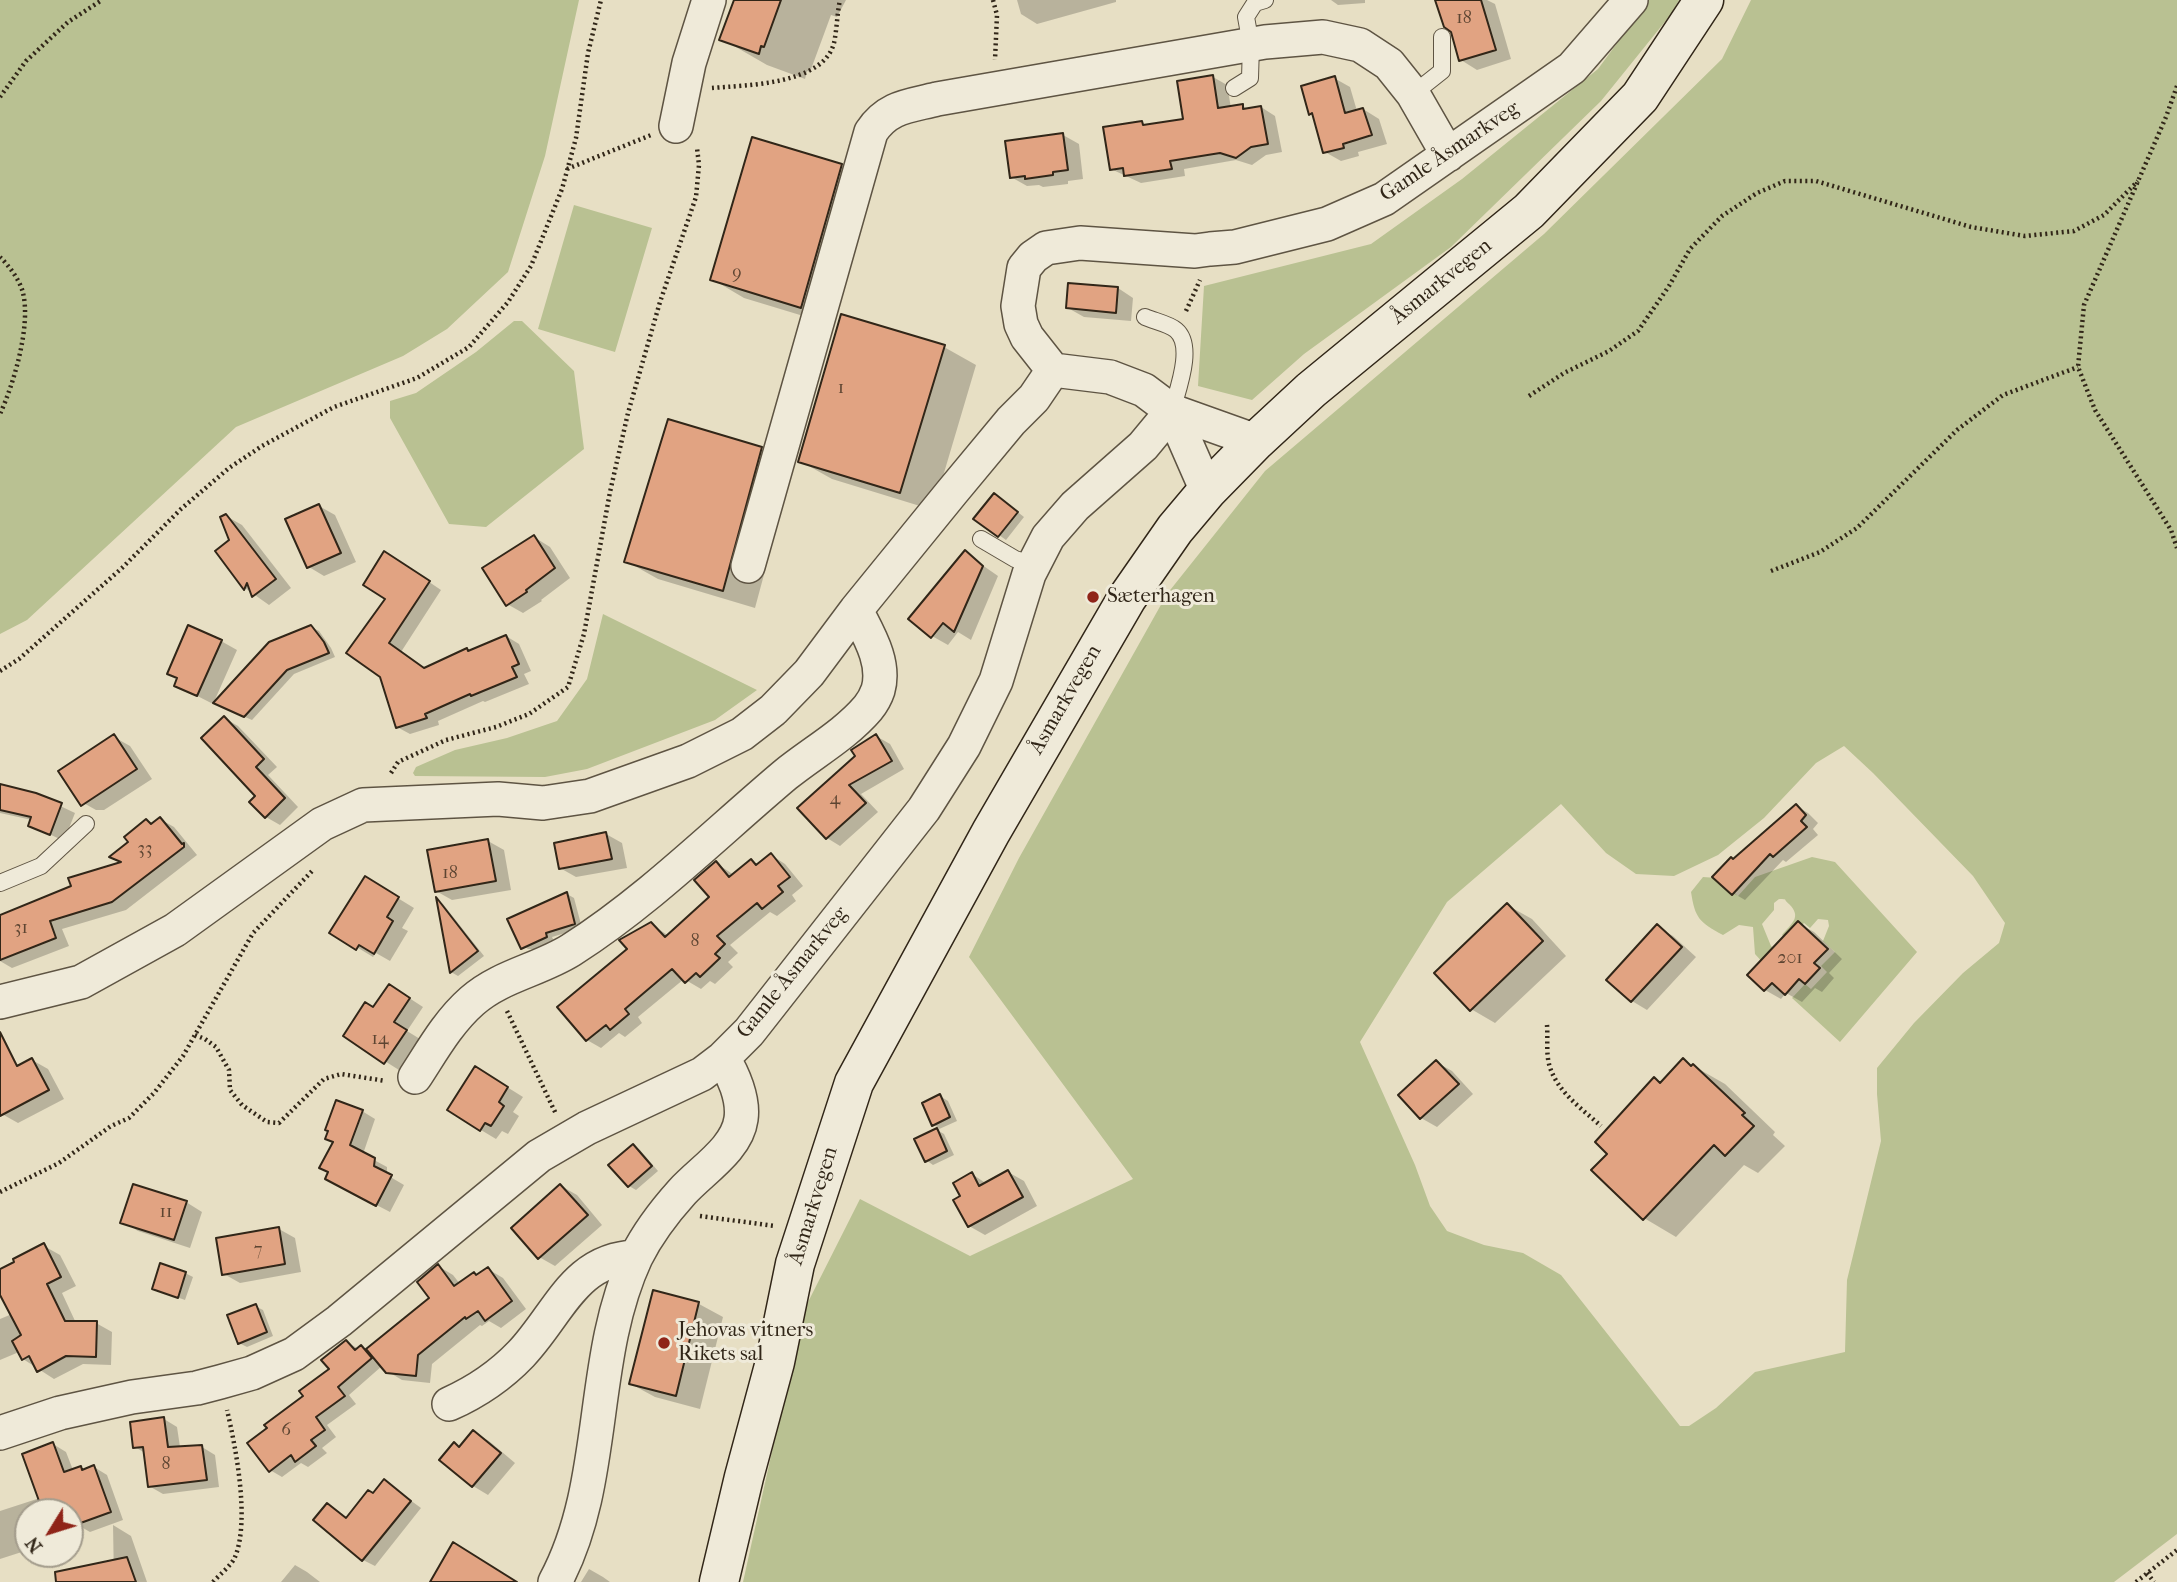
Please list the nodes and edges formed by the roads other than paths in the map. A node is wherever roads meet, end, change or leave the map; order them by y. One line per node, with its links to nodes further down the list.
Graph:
1 (709, 0): 9 (street)
2 (1265, 0): 6 (lane)
3 (1631, 0): 10 (street, Gamle Åsmarkveg)
4 (1704, 0): 14 (main road, Åsmarkvegen)
5 (1442, 37): 8 (lane)
6 (1251, 45): 7 (lane); 8 (street); 18 (street)
7 (1234, 88)
8 (1413, 94): 10 (street)
9 (676, 126)
10 (1448, 155): 12 (street, Gamle Åsmarkveg)
11 (1145, 317): 13 (lane)
12 (1053, 370): 13 (street); 19 (street)
13 (1172, 411): 14 (street); 15 (street); 17 (street, Gamle Åsmarkveg)
14 (1256, 441): 15 (main road, Åsmarkvegen)
15 (1207, 491): 29 (main road, Åsmarkvegen)
16 (981, 539): 17 (lane)
17 (1034, 565): 23 (street, Gamle Åsmarkveg)
18 (748, 566)
19 (856, 610): 22 (street); 24 (street)
20 (86, 824): 21 (lane)
21 (0, 883)
22 (0, 1002)
23 (723, 1058): 25 (street, Gamle Åsmarkveg); 27 (street)
24 (415, 1077)
25 (636, 1257): 26 (street); 28 (street, Gamle Åsmarkveg)
26 (449, 1404)
27 (0, 1433)
28 (555, 1582)
29 (719, 1582)

